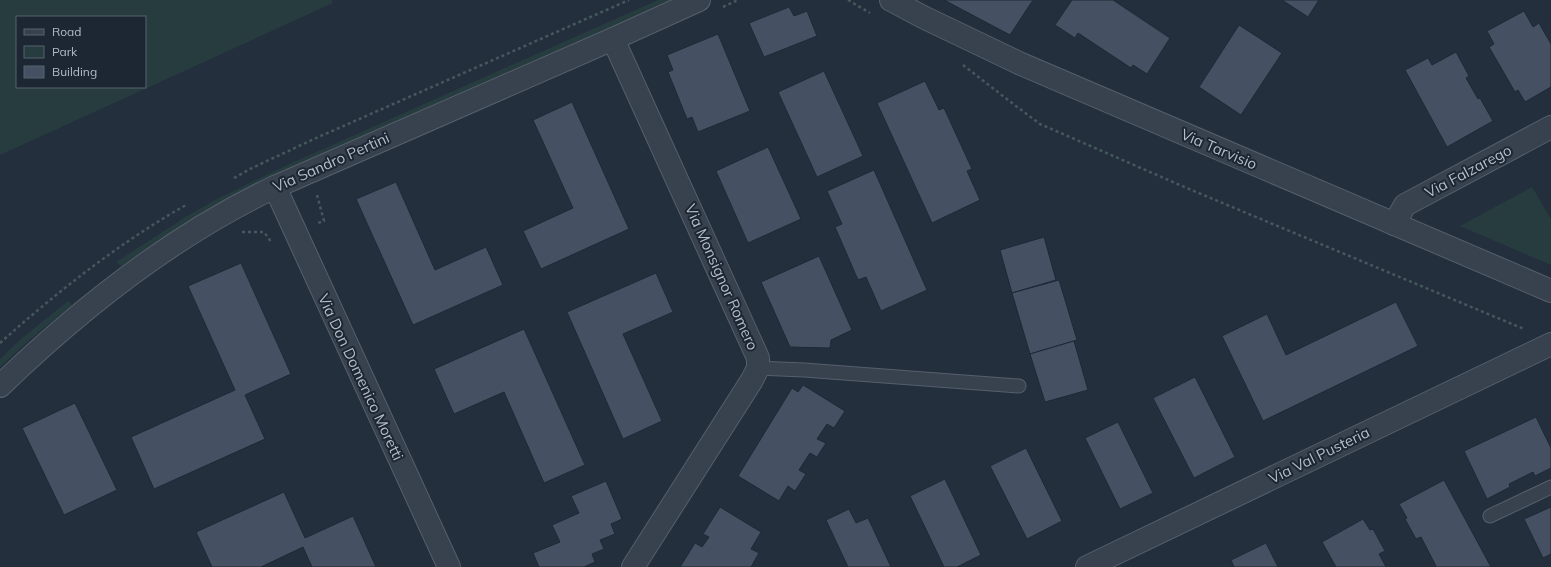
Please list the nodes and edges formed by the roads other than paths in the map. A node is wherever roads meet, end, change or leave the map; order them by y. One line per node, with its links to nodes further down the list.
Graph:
1 (699, 0): 3 (street, Via Sandro Pertini)
2 (891, 0): 6 (street, Via Tarvisio)
3 (613, 39): 5 (street, Via Sandro Pertini); 9 (street, Via Monsignor Romero)
4 (1551, 127): 6 (street, Via Falzarego)
5 (274, 187): 10 (street, Via Sandro Pertini); 14 (street, Via Don Domenico Moretti)
6 (1394, 224): 7 (street, Via Tarvisio)
7 (1551, 291)
8 (1551, 344): 16 (street, Via Val Pusteria)
9 (758, 368): 11 (lane); 15 (street, Via Monsignor Romero)
10 (0, 386)
11 (1019, 386)
12 (1551, 487): 13 (lane)
13 (1490, 516)
14 (449, 567)
15 (633, 567)
16 (1087, 567)

